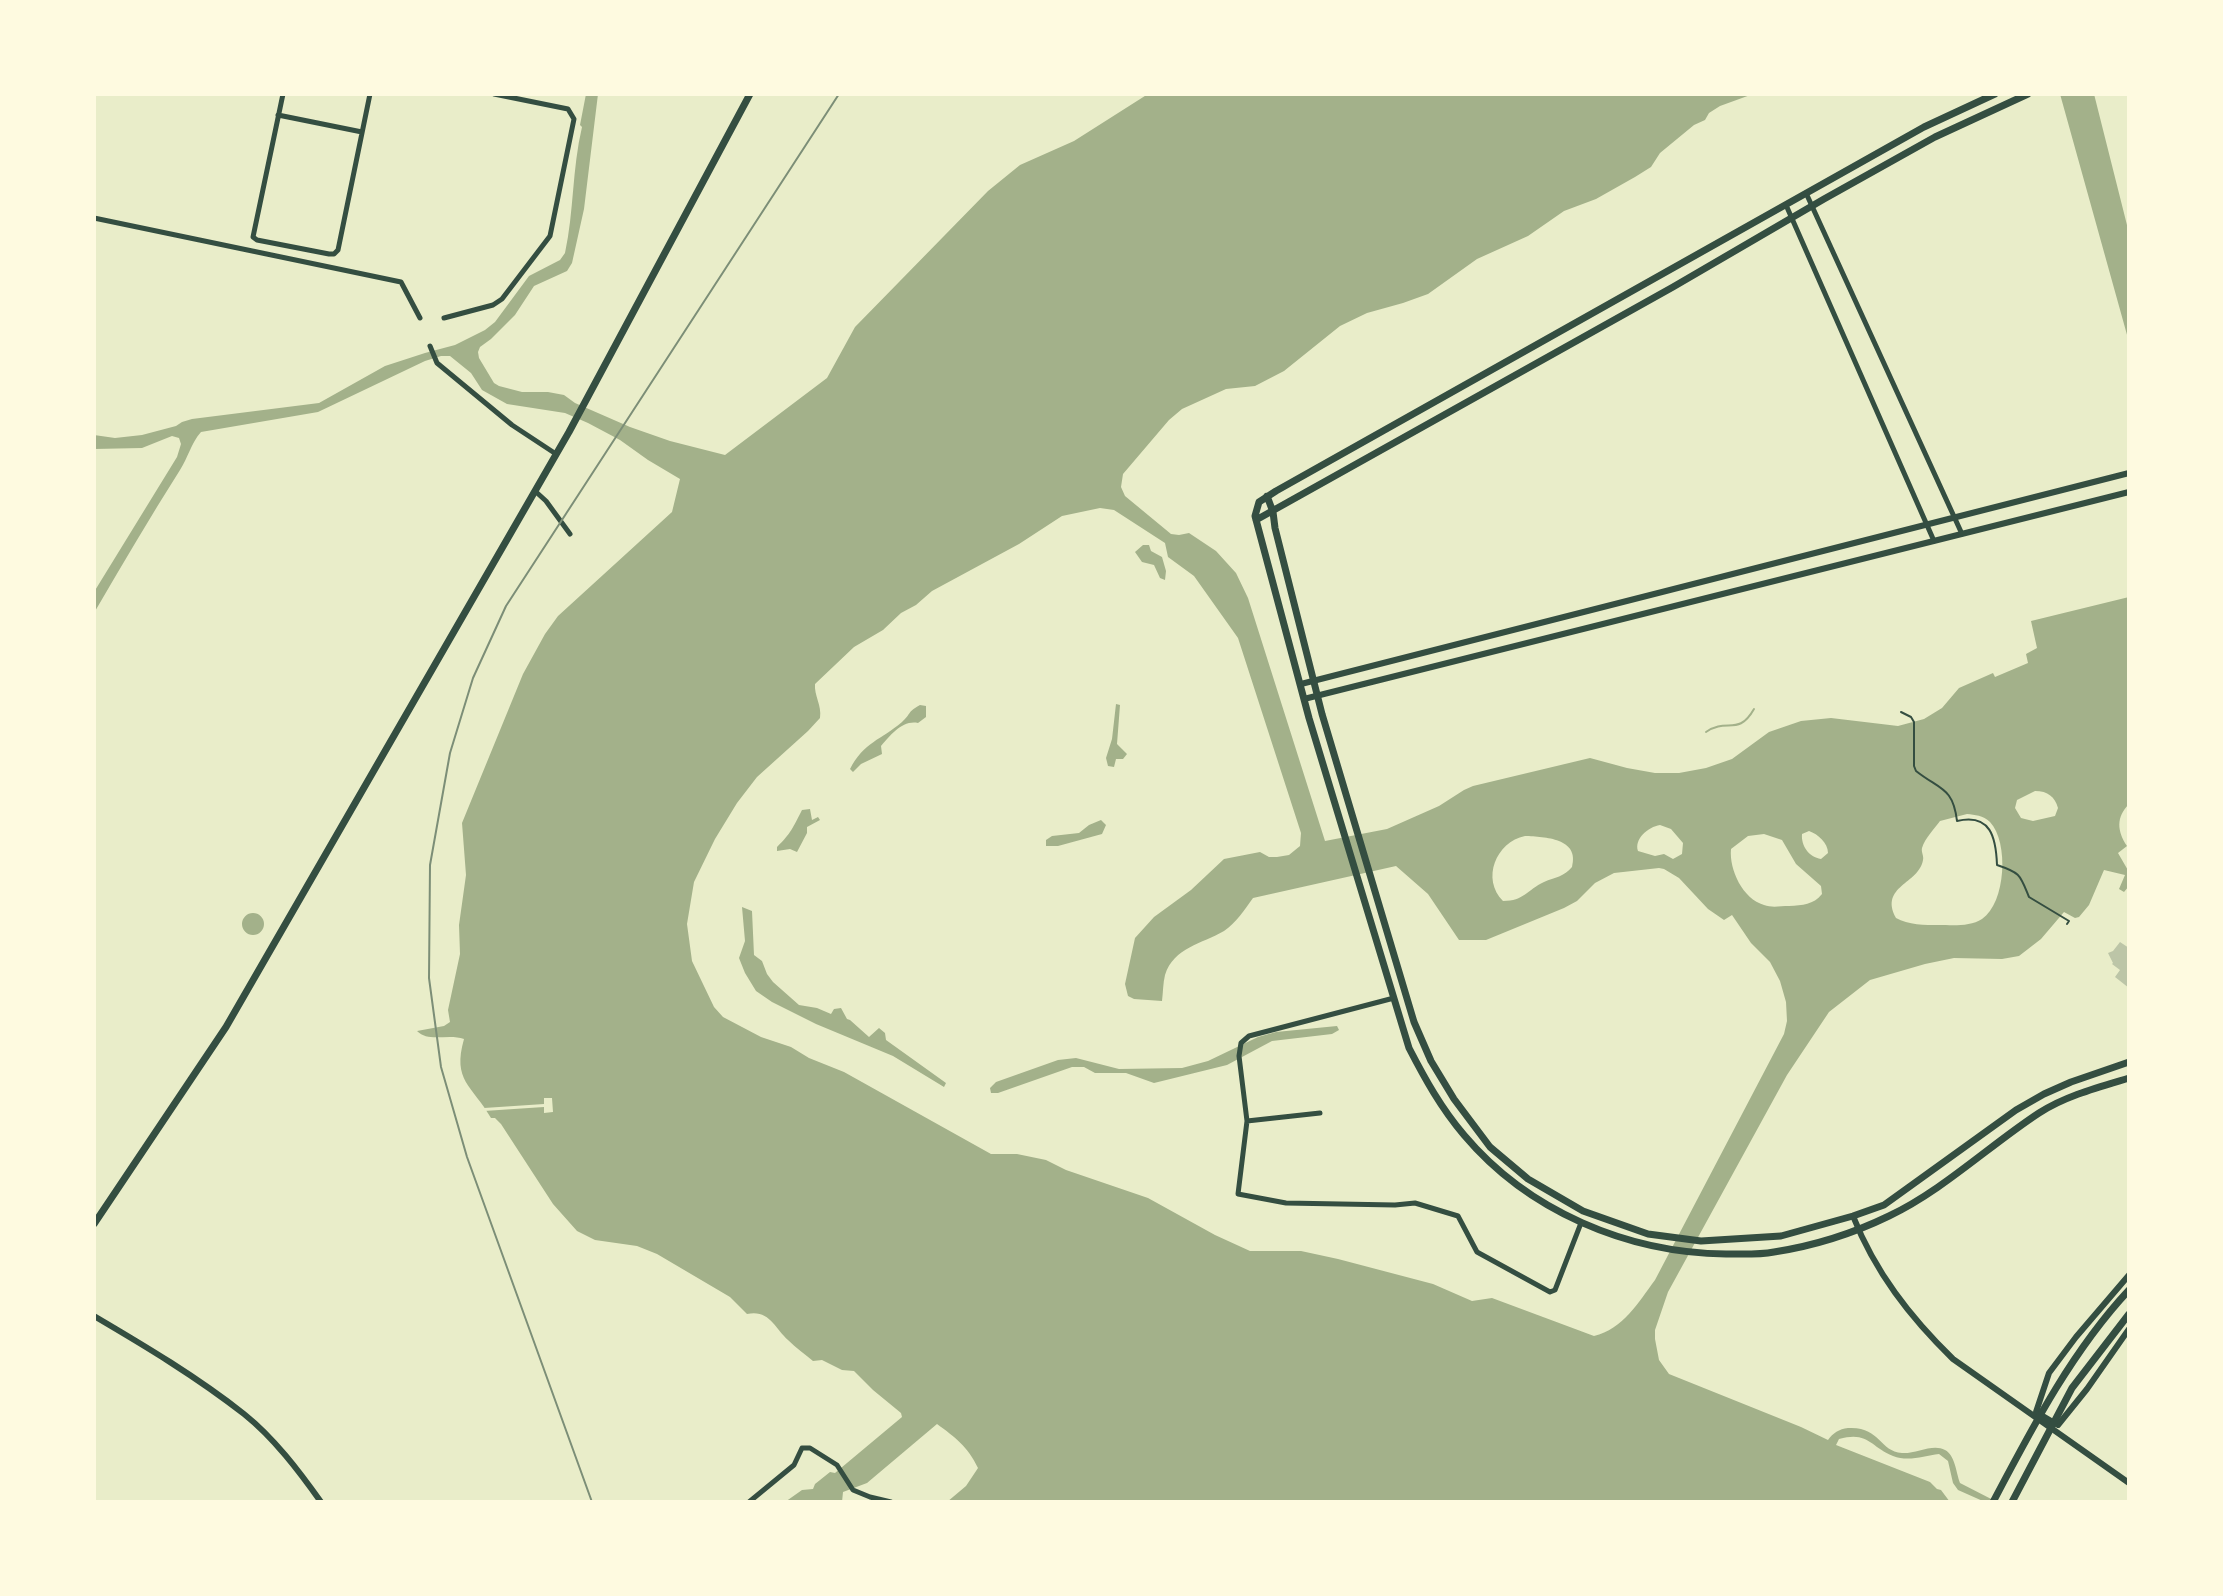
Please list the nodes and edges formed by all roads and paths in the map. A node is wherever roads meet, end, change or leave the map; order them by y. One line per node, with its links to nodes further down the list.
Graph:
1 (283, 94): 7 (street)
2 (370, 94): 8 (street)
3 (494, 94): 15 (street)
4 (750, 94): 17 (main road)
5 (1995, 94): 9 (main road)
6 (2028, 94): 11 (main road)
7 (278, 115): 8 (street); 8 (street)
8 (362, 132)
9 (1806, 193): 10 (main road); 11 (street)
10 (1786, 204): 13 (street); 21 (main road)
11 (1812, 206): 13 (main road); 24 (street)
12 (94, 218): 14 (street)
13 (1792, 218): 23 (main road); 26 (street)
14 (420, 318)
15 (444, 318)
16 (430, 346): 17 (street)
17 (556, 454): 19 (main road)
18 (2129, 473): 22 (street)
19 (535, 491): 28 (street); 46 (main road)
20 (2129, 492): 27 (street)
21 (1267, 496): 23 (main road); 25 (main road)
22 (1988, 509): 24 (street); 27 (street)
23 (1273, 512): 25 (main road); 32 (main road)
24 (1955, 517): 26 (street); 29 (street)
25 (1256, 520): 33 (main road)
26 (1927, 524): 30 (street); 31 (street)
27 (1993, 526): 29 (street)
28 (570, 534)
29 (1962, 534): 30 (street)
30 (1934, 541): 34 (street)
31 (1354, 671): 32 (street); 34 (street)
32 (1314, 681): 33 (street); 35 (main road)
33 (1301, 684): 36 (main road)
34 (1354, 687): 35 (street)
35 (1318, 696): 36 (street); 44 (main road)
36 (1304, 699): 39 (main road)
37 (1901, 712): 38 (path)
38 (2067, 924)
39 (1394, 998): 43 (street); 45 (main road)
40 (2129, 1062): 44 (main road)
41 (2129, 1078): 47 (main road)
42 (1320, 1113): 43 (street)
43 (1247, 1121): 45 (street)
44 (1853, 1216): 47 (street)
45 (1581, 1223): 47 (main road)
46 (94, 1224)
47 (1858, 1229): 53 (street)
48 (2129, 1275): 52 (street)
49 (2129, 1290): 59 (main road)
50 (2129, 1314): 55 (main road)
51 (94, 1316): 56 (street)
52 (2129, 1329)
53 (2129, 1483)
54 (868, 1500): 57 (street); 58 (street)
55 (2013, 1500)
56 (321, 1502)
57 (749, 1502)
58 (891, 1502)
59 (1993, 1502)

